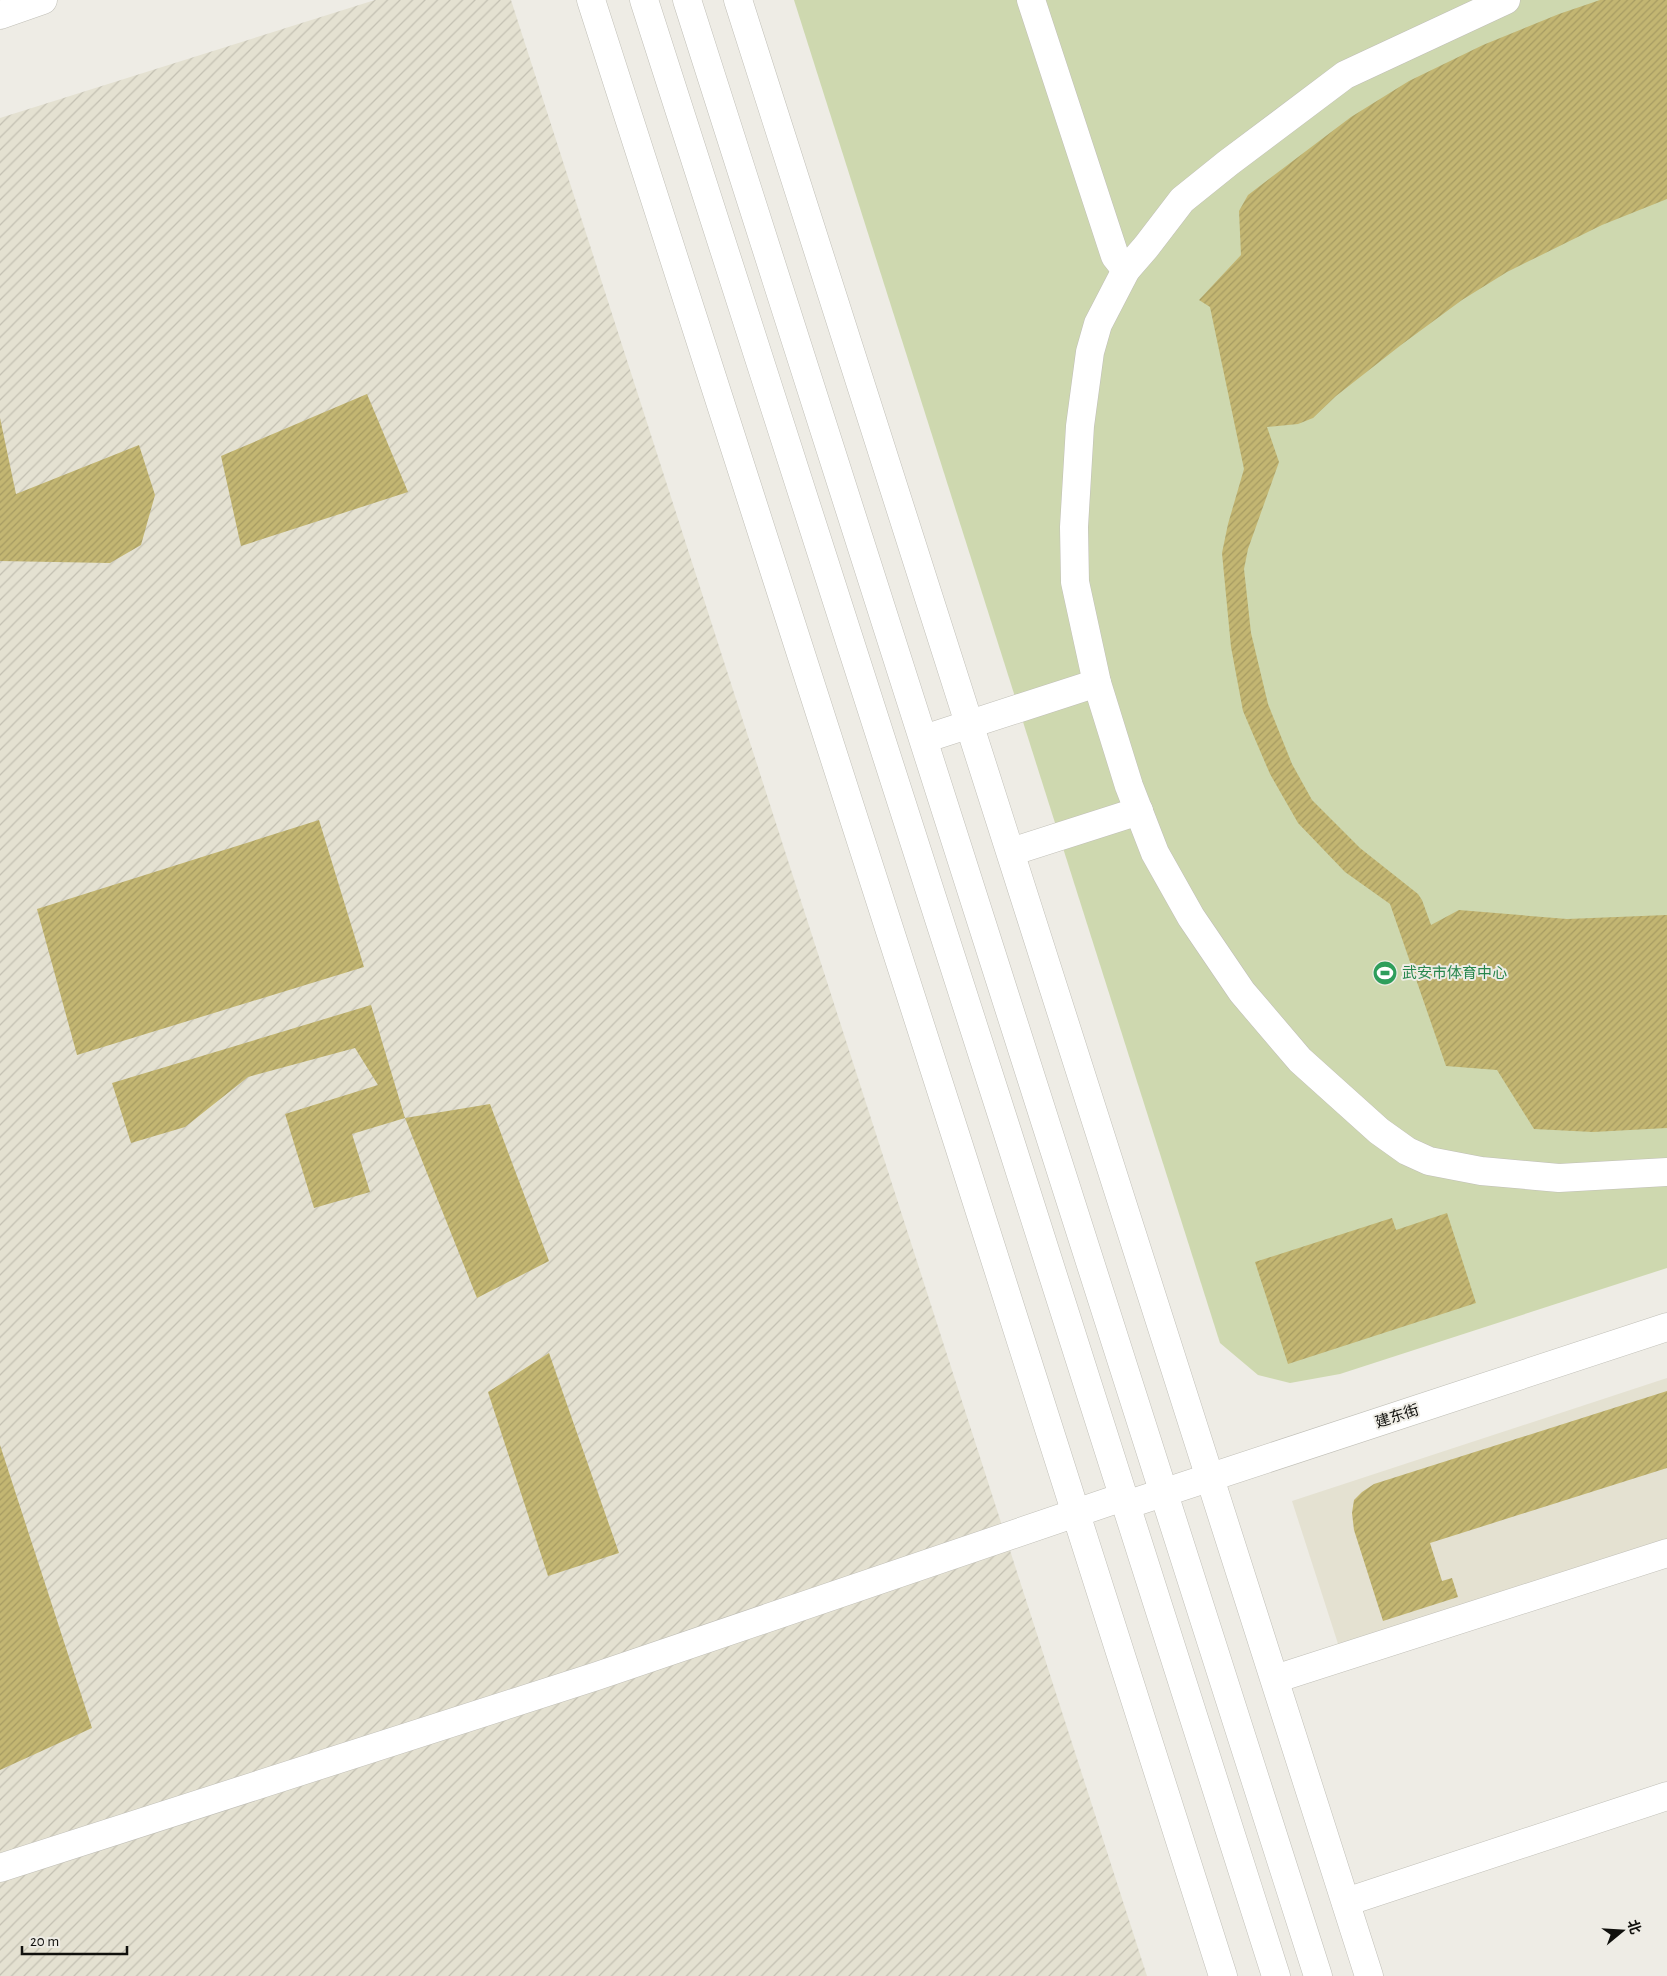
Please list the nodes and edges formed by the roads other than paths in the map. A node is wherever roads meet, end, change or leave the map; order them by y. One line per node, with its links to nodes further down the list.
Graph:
1 (43, 0): 8 (main road)
2 (591, 0): 20 (main road)
3 (644, 0): 19 (main road)
4 (687, 0): 12 (main road)
5 (738, 0): 11 (main road)
6 (1031, 0): 9 (main road)
7 (1506, 0): 9 (main road)
8 (0, 15)
9 (1126, 270): 10 (main road)
10 (1097, 683): 11 (main road); 13 (main road)
11 (970, 724): 12 (main road); 14 (main road)
12 (924, 739): 18 (main road)
13 (1139, 811): 14 (main road); 15 (main road)
14 (1011, 852): 17 (main road)
15 (1667, 1172)
16 (1667, 1327): 17 (main road, 建东街)
17 (1211, 1477): 18 (main road, 建东街); 22 (main road)
18 (1164, 1492): 19 (main road, 建东街); 28 (main road)
19 (1125, 1501): 20 (main road, 建东街); 27 (main road)
20 (1076, 1513): 24 (main road, 建东街); 26 (main road)
21 (1667, 1553): 22 (main road)
22 (1275, 1679): 25 (main road)
23 (1667, 1796): 25 (main road)
24 (0, 1868)
25 (1346, 1902): 29 (main road)
26 (1223, 1976)
27 (1276, 1976)
28 (1318, 1976)
29 (1369, 1976)

